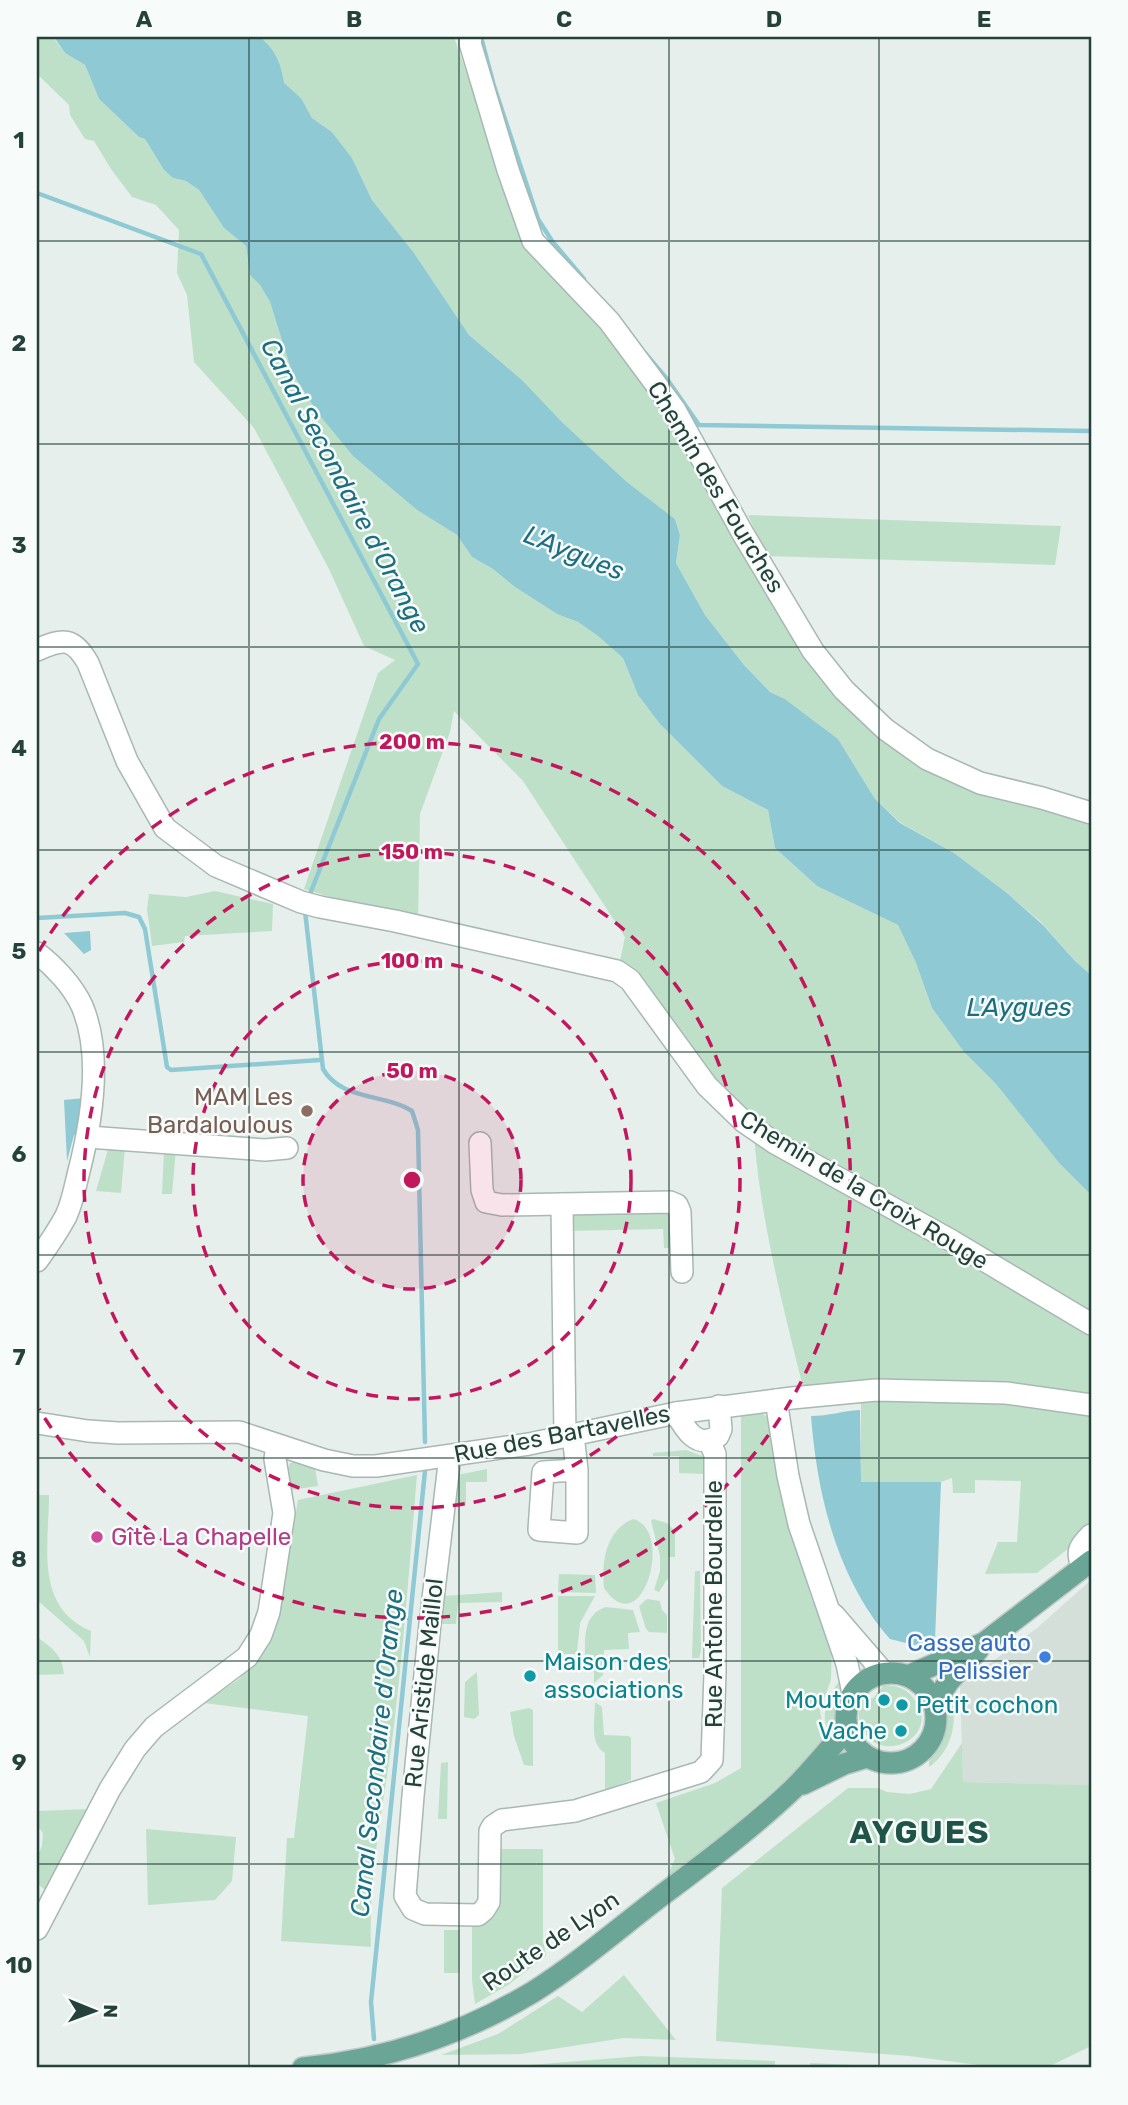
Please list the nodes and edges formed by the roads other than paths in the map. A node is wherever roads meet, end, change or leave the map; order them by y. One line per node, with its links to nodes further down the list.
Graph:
1 (471, 37): 3 (street, Chemin des Fourches)
2 (37, 650): 11 (street, Chemin de la Croix Rouge)
3 (1091, 813)
4 (37, 953): 5 (street)
5 (88, 1137): 7 (street); 9 (street)
6 (480, 1143): 8 (street)
7 (287, 1149)
8 (562, 1204): 10 (street); 17 (street)
9 (39, 1251)
10 (682, 1272)
11 (1091, 1324)
12 (776, 1400): 13 (street, Rue des Bartavelles); 14 (street, Rue des Bartavelles); 24 (street)
13 (1091, 1405)
14 (719, 1406): 15 (street, Rue des Bartavelles); 18 (street)
15 (676, 1413): 17 (street, Rue des Bartavelles); 18 (street)
16 (37, 1423): 19 (street, Rue des Bartavelles)
17 (569, 1436): 20 (street, Rue des Bartavelles); 21 (street)
18 (709, 1441): 33 (street, Rue Antoine Bourdelle)
19 (277, 1446): 20 (street, Rue des Bartavelles); 34 (street)
20 (450, 1456): 33 (street, Rue Aristide Maillol)
21 (577, 1470)
22 (1091, 1535): 23 (street)
23 (1087, 1564): 25 (main road)
24 (830, 1611): 26 (street); 28 (street)
25 (984, 1643): 27 (main road); 29 (main road)
26 (884, 1673): 27 (main road); 28 (main road)
27 (908, 1676): 29 (main road)
28 (852, 1693): 30 (main road)
29 (934, 1704): 31 (main road)
30 (846, 1730): 31 (main road); 32 (main road, Route de Lyon)
31 (867, 1757): 32 (main road, Route de Lyon)
32 (795, 1788): 35 (main road, Route de Lyon)
33 (413, 1909)
34 (37, 1929)
35 (303, 2068)

